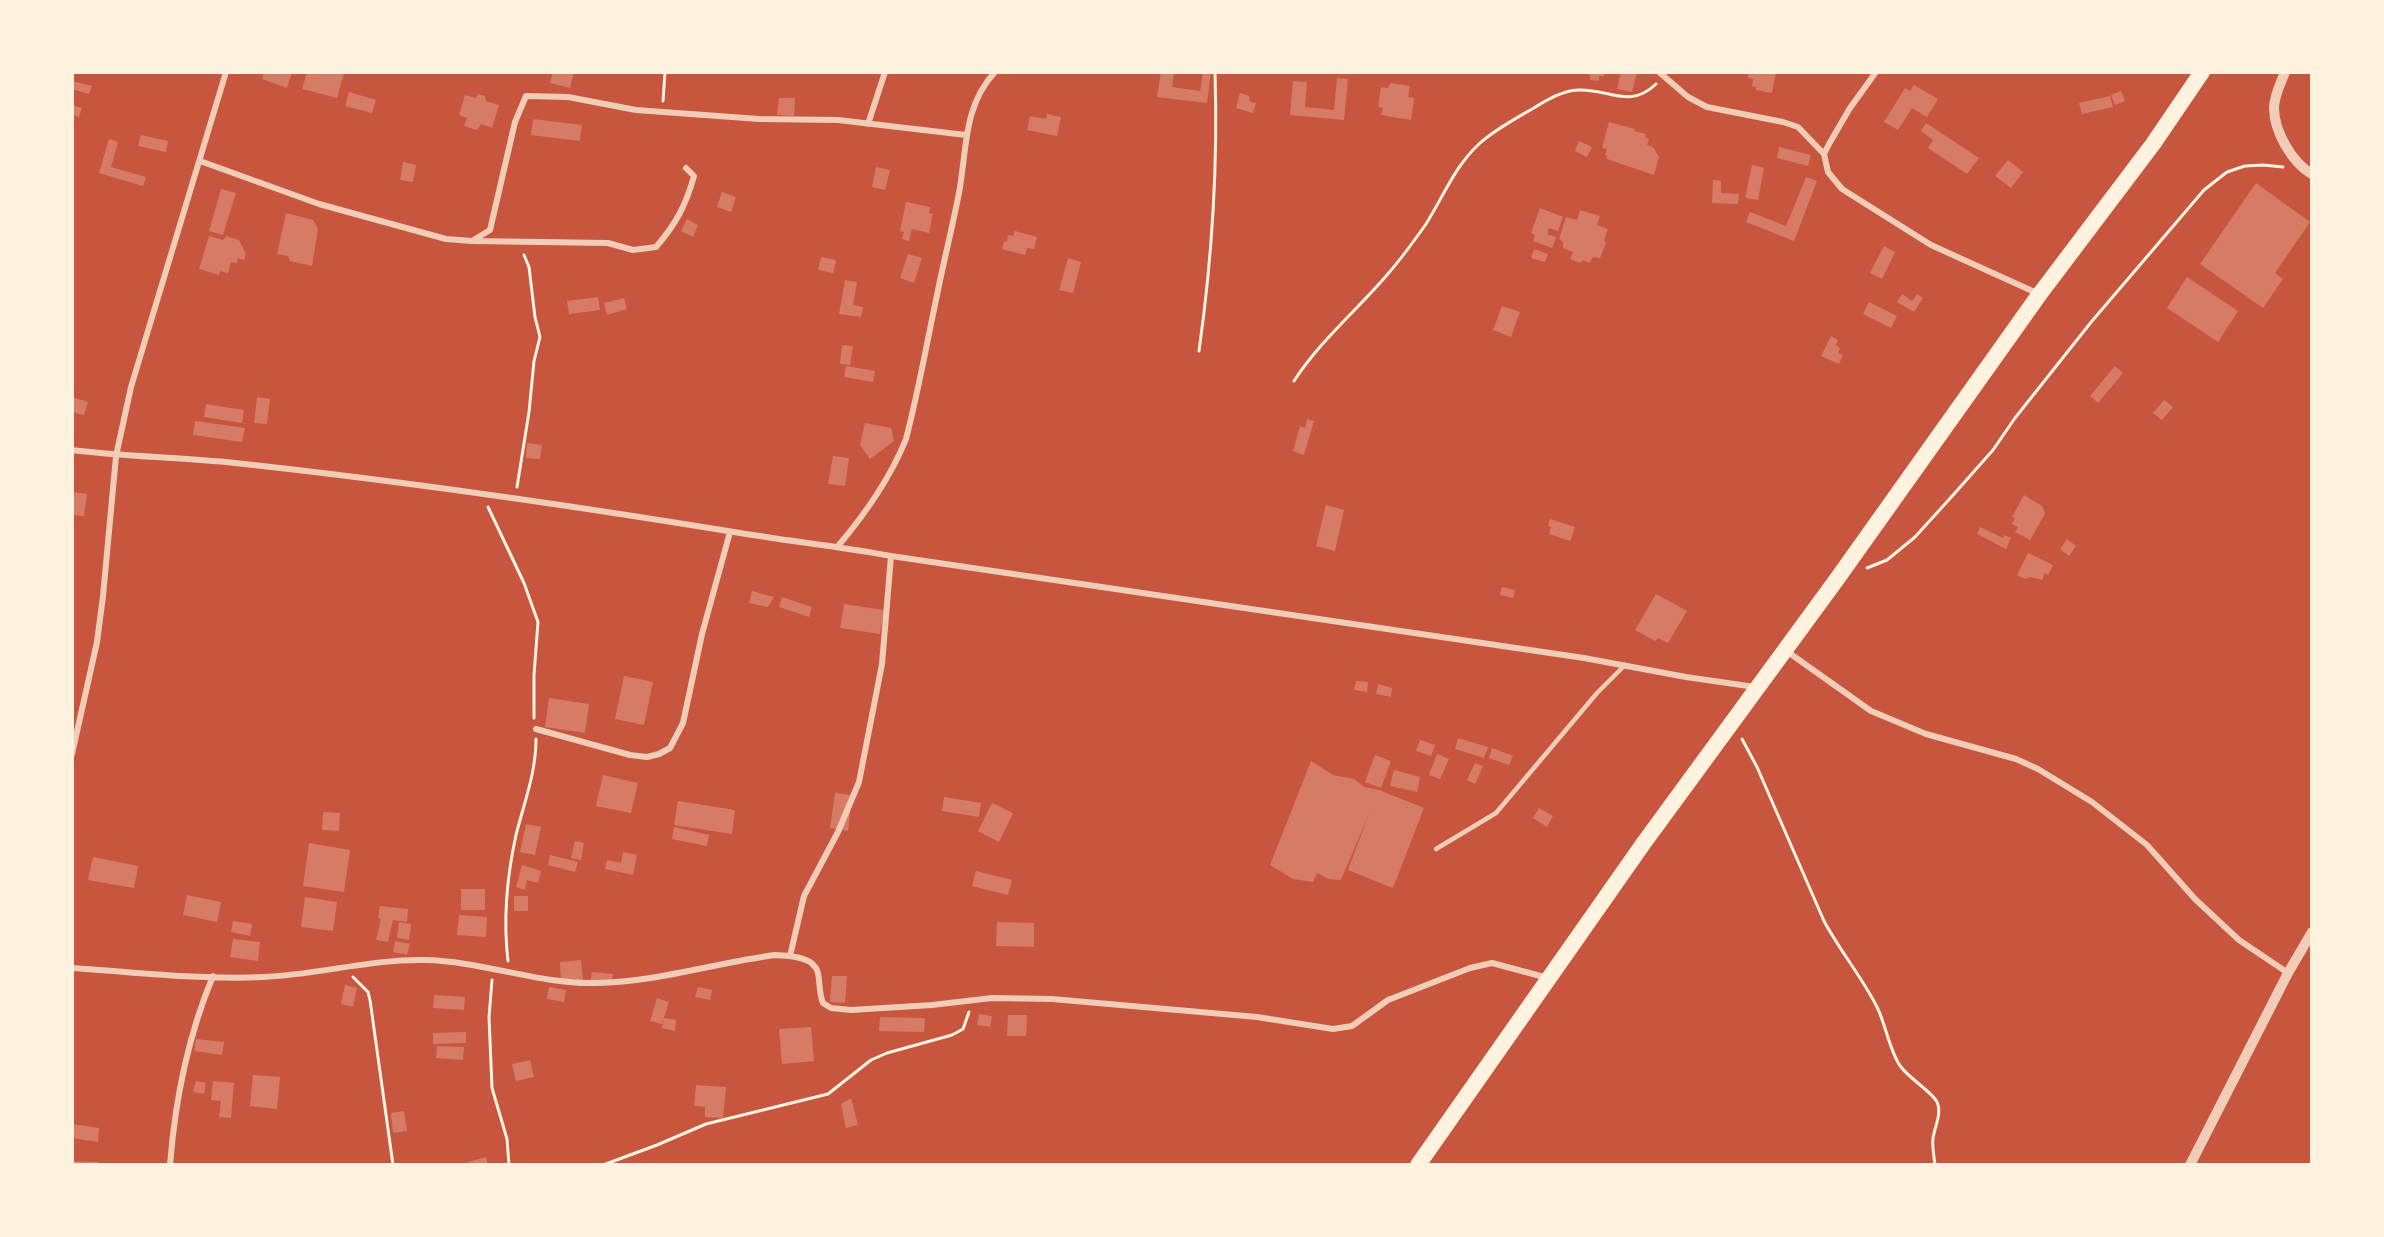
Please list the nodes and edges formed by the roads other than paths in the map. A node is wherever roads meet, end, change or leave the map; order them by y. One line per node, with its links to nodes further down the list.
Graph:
1 (226, 72): 11 (street)
2 (885, 72): 8 (street)
3 (995, 72): 9 (street)
4 (1876, 72): 10 (street)
5 (2202, 72): 15 (highway)
6 (2286, 72): 13 (street)
7 (1661, 74): 10 (street)
8 (868, 124): 9 (street); 14 (street)
9 (966, 135): 19 (street)
10 (1824, 154): 15 (street)
11 (200, 161): 14 (street); 17 (street)
12 (686, 168): 14 (street)
13 (2312, 174)
14 (472, 241)
15 (2039, 295): 21 (highway)
16 (72, 450): 17 (street)
17 (116, 456): 18 (street); 25 (street)
18 (730, 532): 19 (street); 24 (street)
19 (838, 546): 20 (street)
20 (891, 556): 22 (street); 28 (street)
21 (1785, 650): 23 (highway); 30 (street)
22 (1624, 664): 23 (street); 26 (lane)
23 (1756, 688): 32 (highway)
24 (536, 729)
25 (72, 754)
26 (1436, 849)
27 (2312, 932): 30 (street)
28 (790, 956): 31 (street); 32 (street)
29 (72, 968): 31 (street)
30 (2288, 973): 35 (street)
31 (213, 976): 33 (street)
32 (1549, 978): 34 (highway)
33 (170, 1165)
34 (1418, 1165)
35 (2190, 1165)

